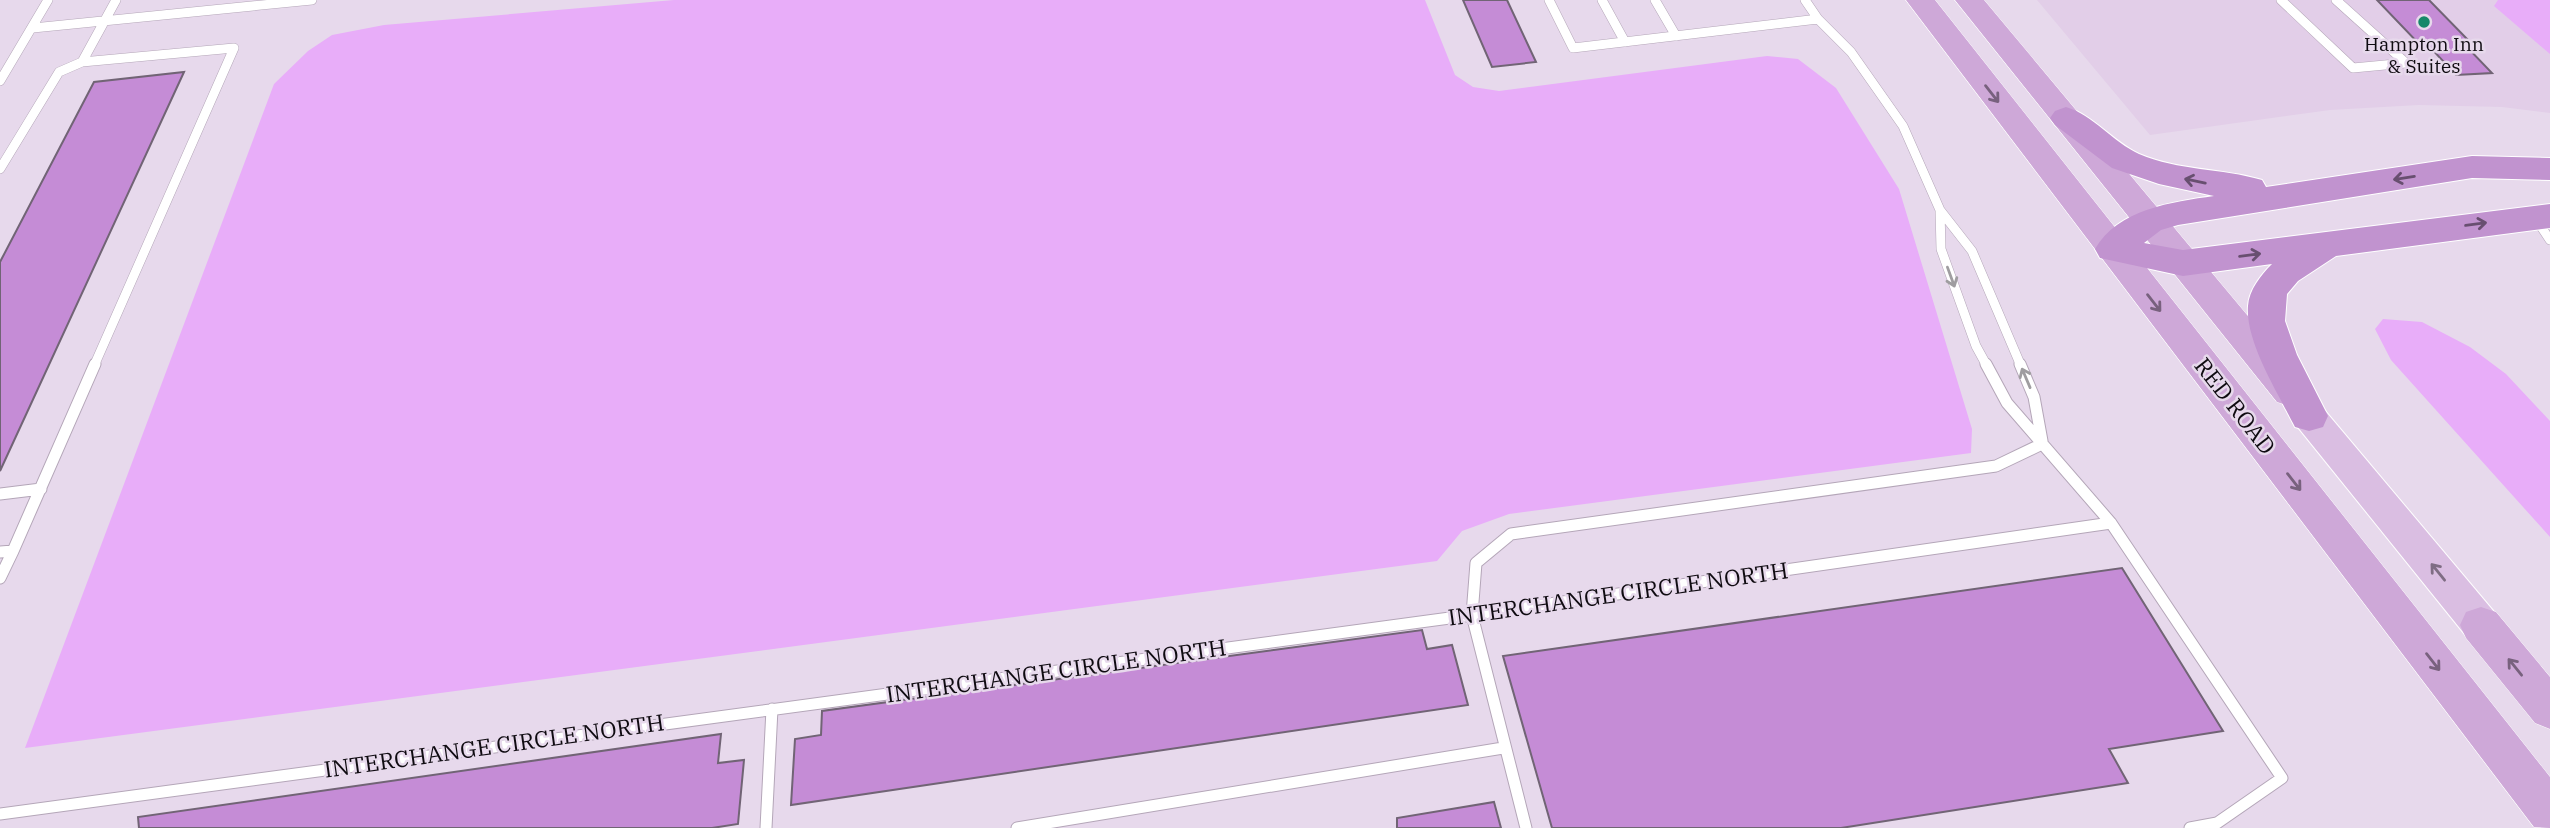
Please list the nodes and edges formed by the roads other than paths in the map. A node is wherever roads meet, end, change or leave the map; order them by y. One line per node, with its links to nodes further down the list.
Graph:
1 (48, 0): 14 (lane)
2 (116, 0): 13 (lane)
3 (312, 0): 13 (lane)
4 (1549, 0): 16 (lane)
5 (1602, 0): 16 (lane)
6 (1655, 0): 15 (lane)
7 (1805, 0): 12 (lane)
8 (1920, 0): 27 (highway, RED ROAD, one-way to 27)
9 (1969, 0): 19 (highway)
10 (2281, 0): 11 (lane)
11 (2336, 0)
12 (1818, 19): 15 (lane); 23 (lane)
13 (105, 21): 14 (lane); 17 (lane)
14 (33, 28): 18 (lane)
15 (1676, 36): 16 (lane)
16 (1625, 43)
17 (82, 62): 20 (lane); 31 (lane)
18 (0, 81)
19 (2066, 118): 22 (highway, one-way to 19); 24 (highway)
20 (0, 169)
21 (2550, 169): 22 (highway, one-way to 22)
22 (2311, 192): 24 (highway)
23 (1940, 210): 30 (lane, one-way to 23); 30 (lane, one-way to 30)
24 (2149, 221): 27 (highway); 28 (highway)
25 (2545, 224): 26 (highway, one-way to 25)
26 (2330, 244): 28 (highway, one-way to 26); 29 (highway)
27 (2112, 249): 28 (highway); 42 (highway, RED ROAD, one-way to 42)
28 (2183, 263): 29 (highway)
29 (2309, 416): 38 (main road, one-way to 29)
30 (2042, 444): 33 (lane); 37 (lane)
31 (41, 489): 32 (lane); 34 (lane)
32 (0, 494)
33 (2111, 523): 37 (lane, INTERCHANGE CIRCLE NORTH); 47 (lane)
34 (13, 551): 35 (lane); 36 (lane)
35 (0, 552)
36 (0, 578)
37 (1472, 615): 39 (lane, INTERCHANGE CIRCLE NORTH); 41 (lane)
38 (2481, 625): 40 (highway, one-way to 38)
39 (772, 709): 43 (lane, INTERCHANGE CIRCLE NORTH); 44 (lane)
40 (2550, 709)
41 (1503, 748): 45 (lane); 46 (lane)
42 (2550, 812)
43 (0, 813)
44 (766, 828)
45 (1017, 828)
46 (1526, 828)
47 (2190, 828)

